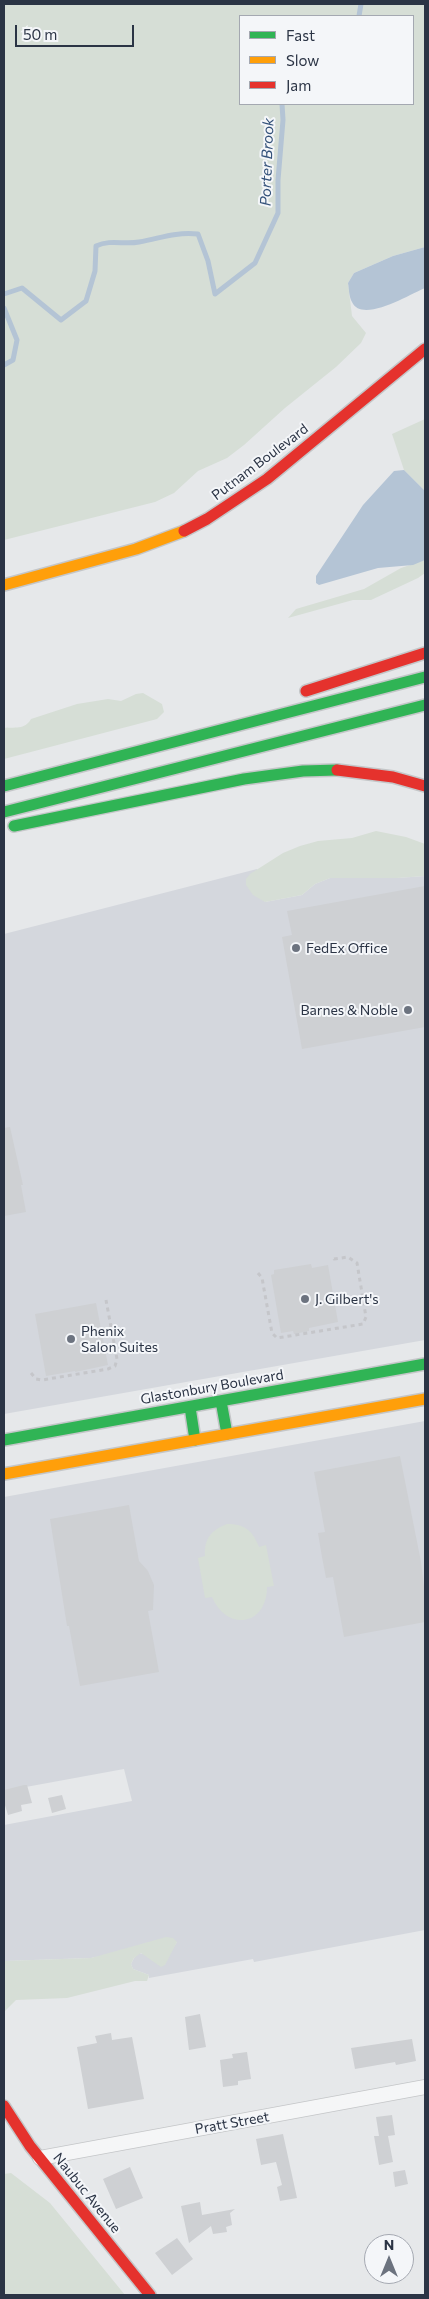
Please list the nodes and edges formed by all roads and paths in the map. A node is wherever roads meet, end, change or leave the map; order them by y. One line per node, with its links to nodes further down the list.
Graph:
1 (425, 349): 2 (main road, Putnam Boulevard)
2 (4, 584)
3 (425, 653): 5 (main road)
4 (425, 677): 8 (main road)
5 (296, 694)
6 (425, 705): 11 (main road)
7 (234, 714): 8 (main road)
8 (202, 735): 9 (main road)
9 (4, 786)
10 (425, 786): 12 (main road)
11 (4, 812)
12 (4, 828)
13 (332, 1256): 14 (path)
14 (258, 1273)
15 (106, 1300): 17 (path)
16 (425, 1364): 19 (main road, Glastonbury Boulevard)
17 (31, 1373)
18 (425, 1398): 21 (main road)
19 (221, 1401): 20 (main road, Glastonbury Boulevard); 21 (main road)
20 (190, 1407): 22 (main road, Glastonbury Boulevard); 23 (main road)
21 (226, 1434): 23 (main road)
22 (4, 1440)
23 (195, 1440): 24 (main road)
24 (4, 1474)
25 (425, 2087): 27 (street, Pratt Street)
26 (4, 2106): 27 (main road, Naubuc Avenue)
27 (40, 2158): 28 (main road, Naubuc Avenue)
28 (150, 2295)

